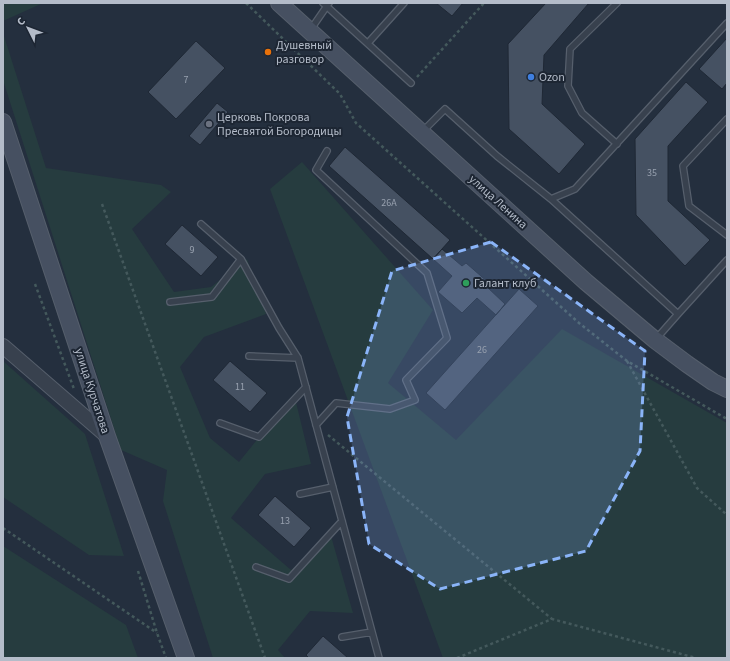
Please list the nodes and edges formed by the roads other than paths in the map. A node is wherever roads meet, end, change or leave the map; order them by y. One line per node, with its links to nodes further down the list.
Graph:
1 (279, 3): 6 (main road, улица Ленина)
2 (404, 3): 7 (lane)
3 (617, 3): 12 (lane)
4 (326, 4): 6 (lane); 7 (lane)
5 (727, 24): 12 (lane)
6 (310, 31): 11 (main road, улица Ленина)
7 (368, 43): 8 (lane)
8 (411, 83)
9 (727, 119): 16 (lane)
10 (3, 122): 29 (main road, улица Курчатова)
11 (422, 133): 14 (lane); 21 (main road, улица Ленина)
12 (617, 144): 14 (lane)
13 (327, 151): 28 (lane)
14 (550, 199): 20 (lane)
15 (201, 224): 17 (lane)
16 (727, 235)
17 (241, 259): 19 (lane); 24 (lane)
18 (727, 260): 20 (lane)
19 (170, 302)
20 (678, 314): 21 (lane)
21 (655, 340): 26 (main road, улица Ленина)
22 (3, 346): 29 (street)
23 (249, 356): 24 (lane)
24 (298, 358): 25 (lane)
25 (306, 387): 27 (lane); 28 (lane)
26 (727, 389)
27 (220, 423)
28 (316, 425): 30 (lane)
29 (106, 436): 36 (main road, улица Курчатова)
30 (332, 487): 31 (lane); 32 (lane)
31 (300, 494)
32 (342, 521): 33 (lane); 34 (lane)
33 (256, 567)
34 (372, 632): 35 (lane); 37 (lane)
35 (342, 637)
36 (186, 658)
37 (378, 658)

